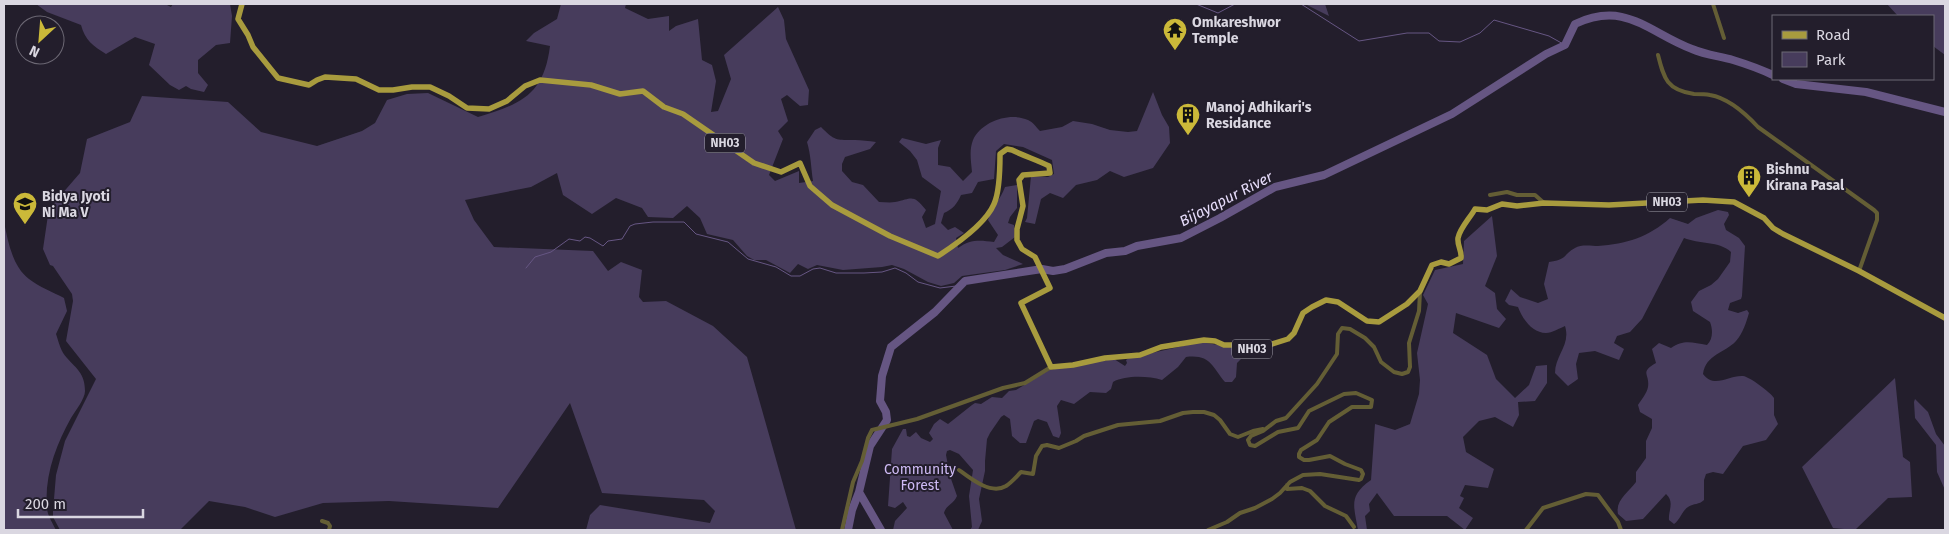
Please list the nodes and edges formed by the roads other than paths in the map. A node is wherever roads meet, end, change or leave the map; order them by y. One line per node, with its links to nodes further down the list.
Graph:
1 (242, 4): 10 (main road, NH03)
2 (1713, 4): 3 (street)
3 (1724, 38)
4 (1658, 55): 7 (street)
5 (1490, 194): 6 (street)
6 (1544, 203): 7 (main road, NH03); 8 (main road, NH03)
7 (1858, 271): 9 (main road, NH03)
8 (1420, 291): 10 (main road, NH03); 11 (street)
9 (1945, 318)
10 (1051, 367): 17 (street)
11 (1269, 427): 12 (street); 13 (street)
12 (959, 470)
13 (1287, 485): 15 (street); 18 (street)
14 (322, 521): 16 (street)
15 (1354, 527)
16 (329, 530)
17 (842, 530)
18 (1208, 530)
19 (1526, 530): 20 (street)
20 (1621, 530)

